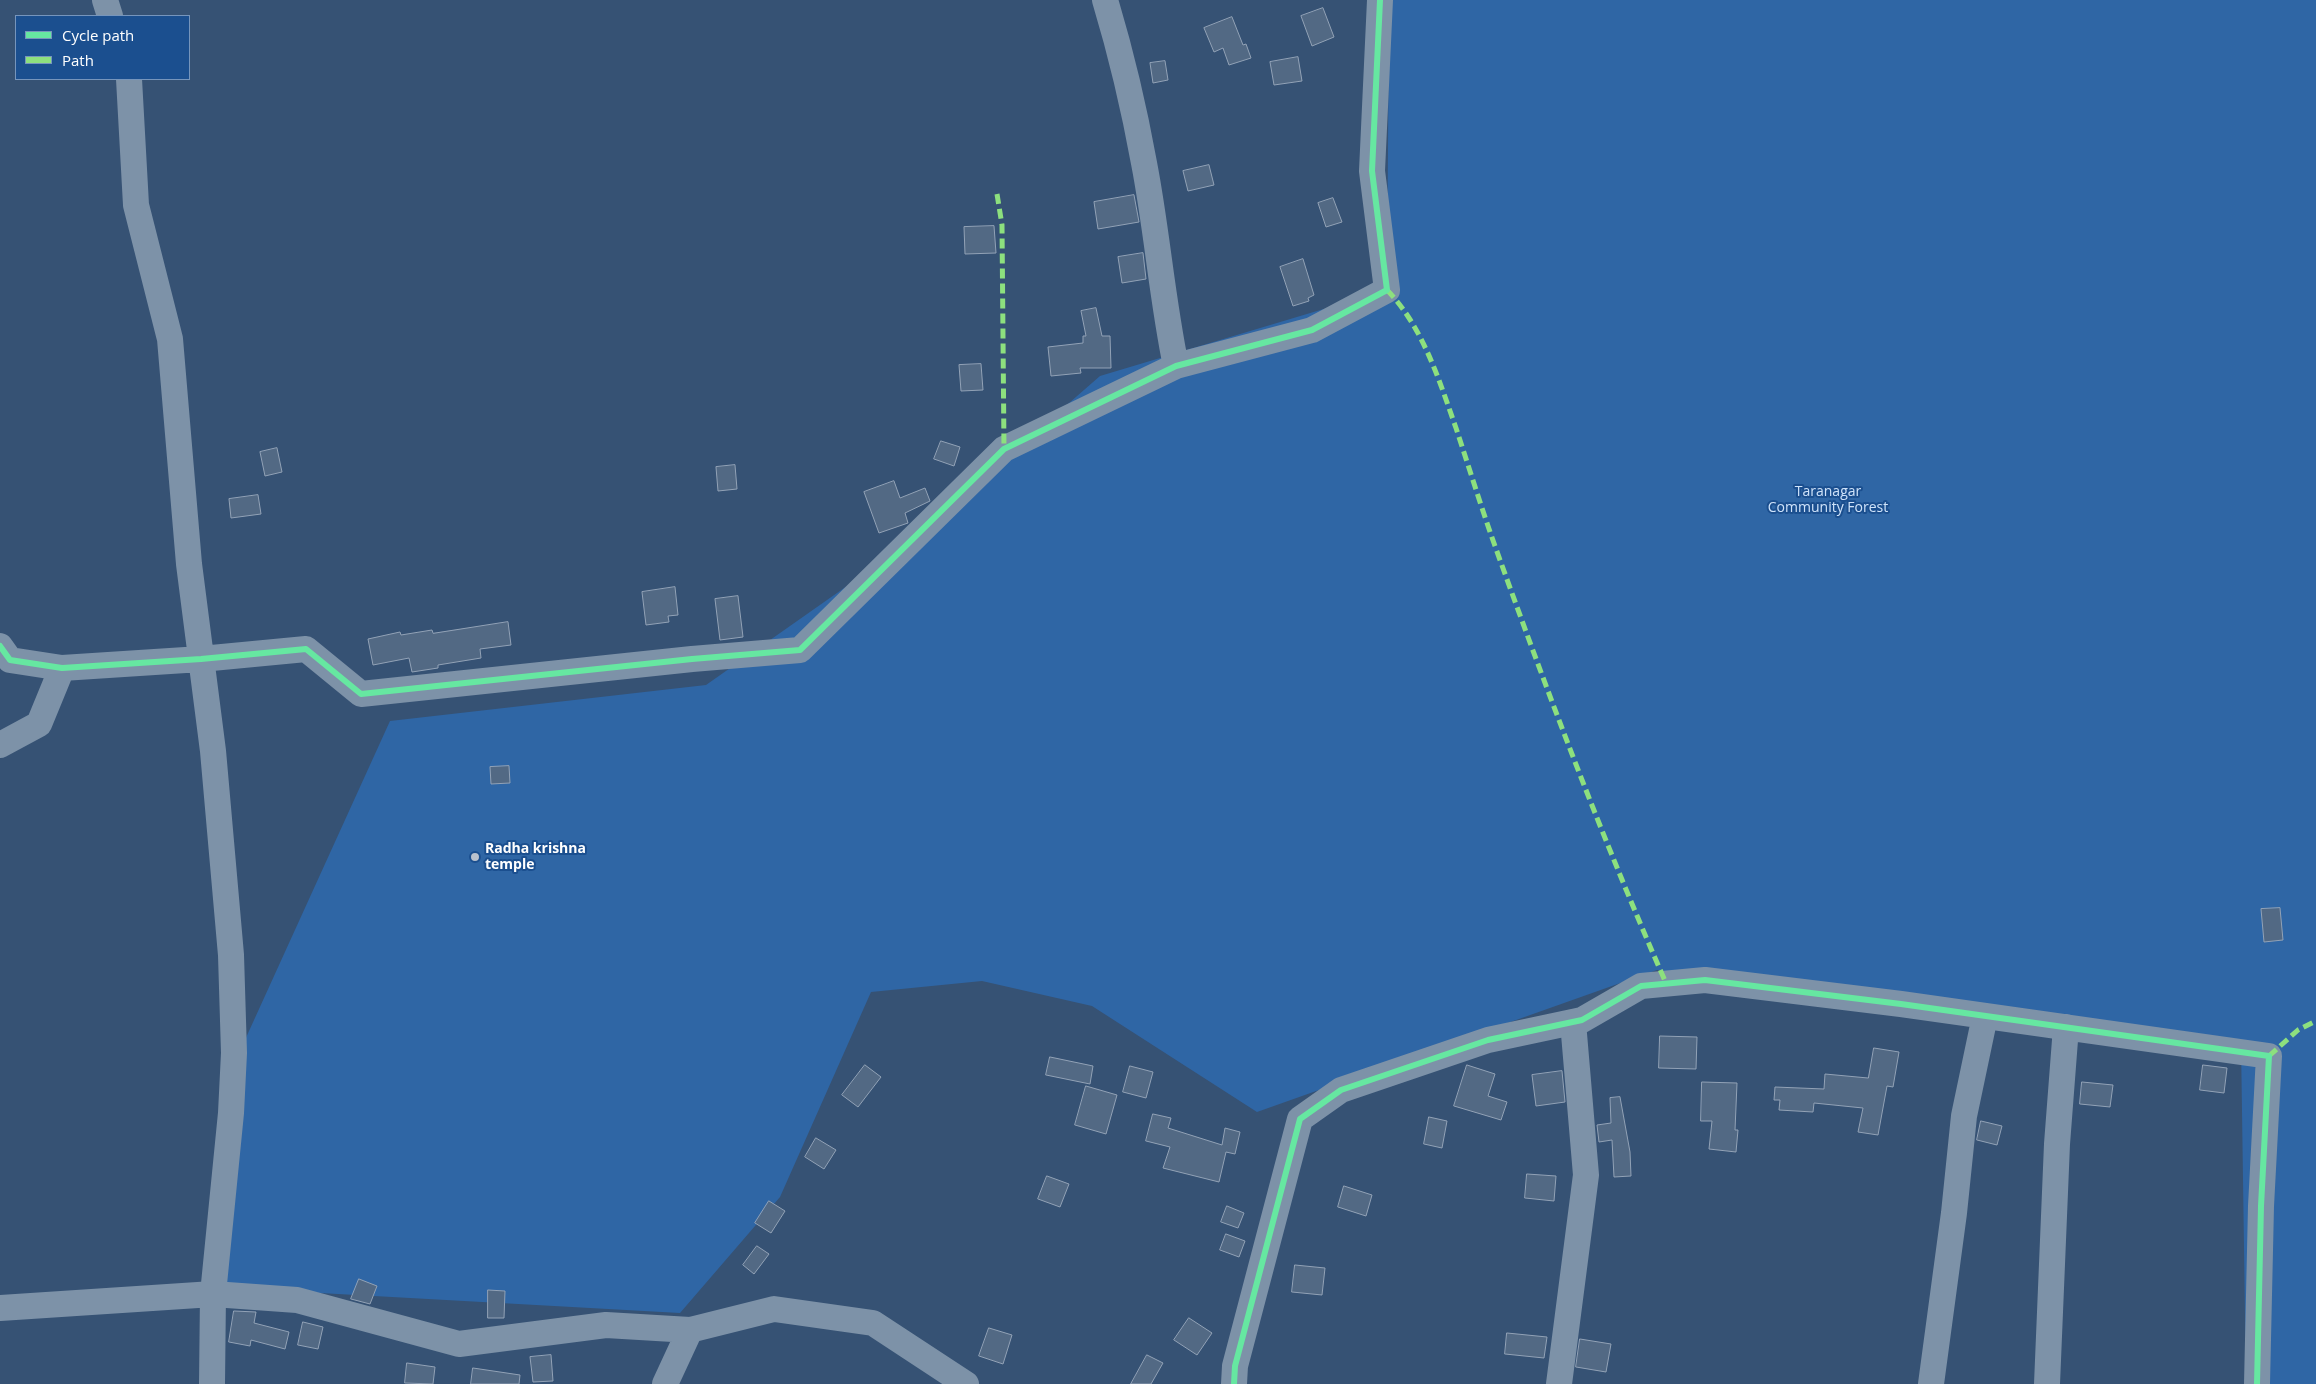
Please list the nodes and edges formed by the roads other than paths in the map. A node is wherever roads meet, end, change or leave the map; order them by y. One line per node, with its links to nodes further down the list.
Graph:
1 (105, 0): 4 (street)
2 (1105, 0): 6 (street)
3 (1380, 0): 6 (street)
4 (110, 15)
5 (129, 80): 8 (street)
6 (1176, 366): 8 (street)
7 (0, 646): 9 (street)
8 (202, 659): 9 (street); 14 (street)
9 (62, 668): 10 (street)
10 (0, 745)
11 (1985, 1016): 12 (street); 13 (street); 22 (street)
12 (1573, 1022): 20 (street); 21 (street)
13 (2066, 1028): 23 (street); 24 (street)
14 (213, 1294): 15 (street); 16 (street); 17 (street)
15 (0, 1308)
16 (690, 1330): 18 (street); 19 (street)
17 (212, 1384)
18 (665, 1384)
19 (966, 1384)
20 (1234, 1384)
21 (1558, 1384)
22 (1931, 1384)
23 (2046, 1384)
24 (2257, 1384)

